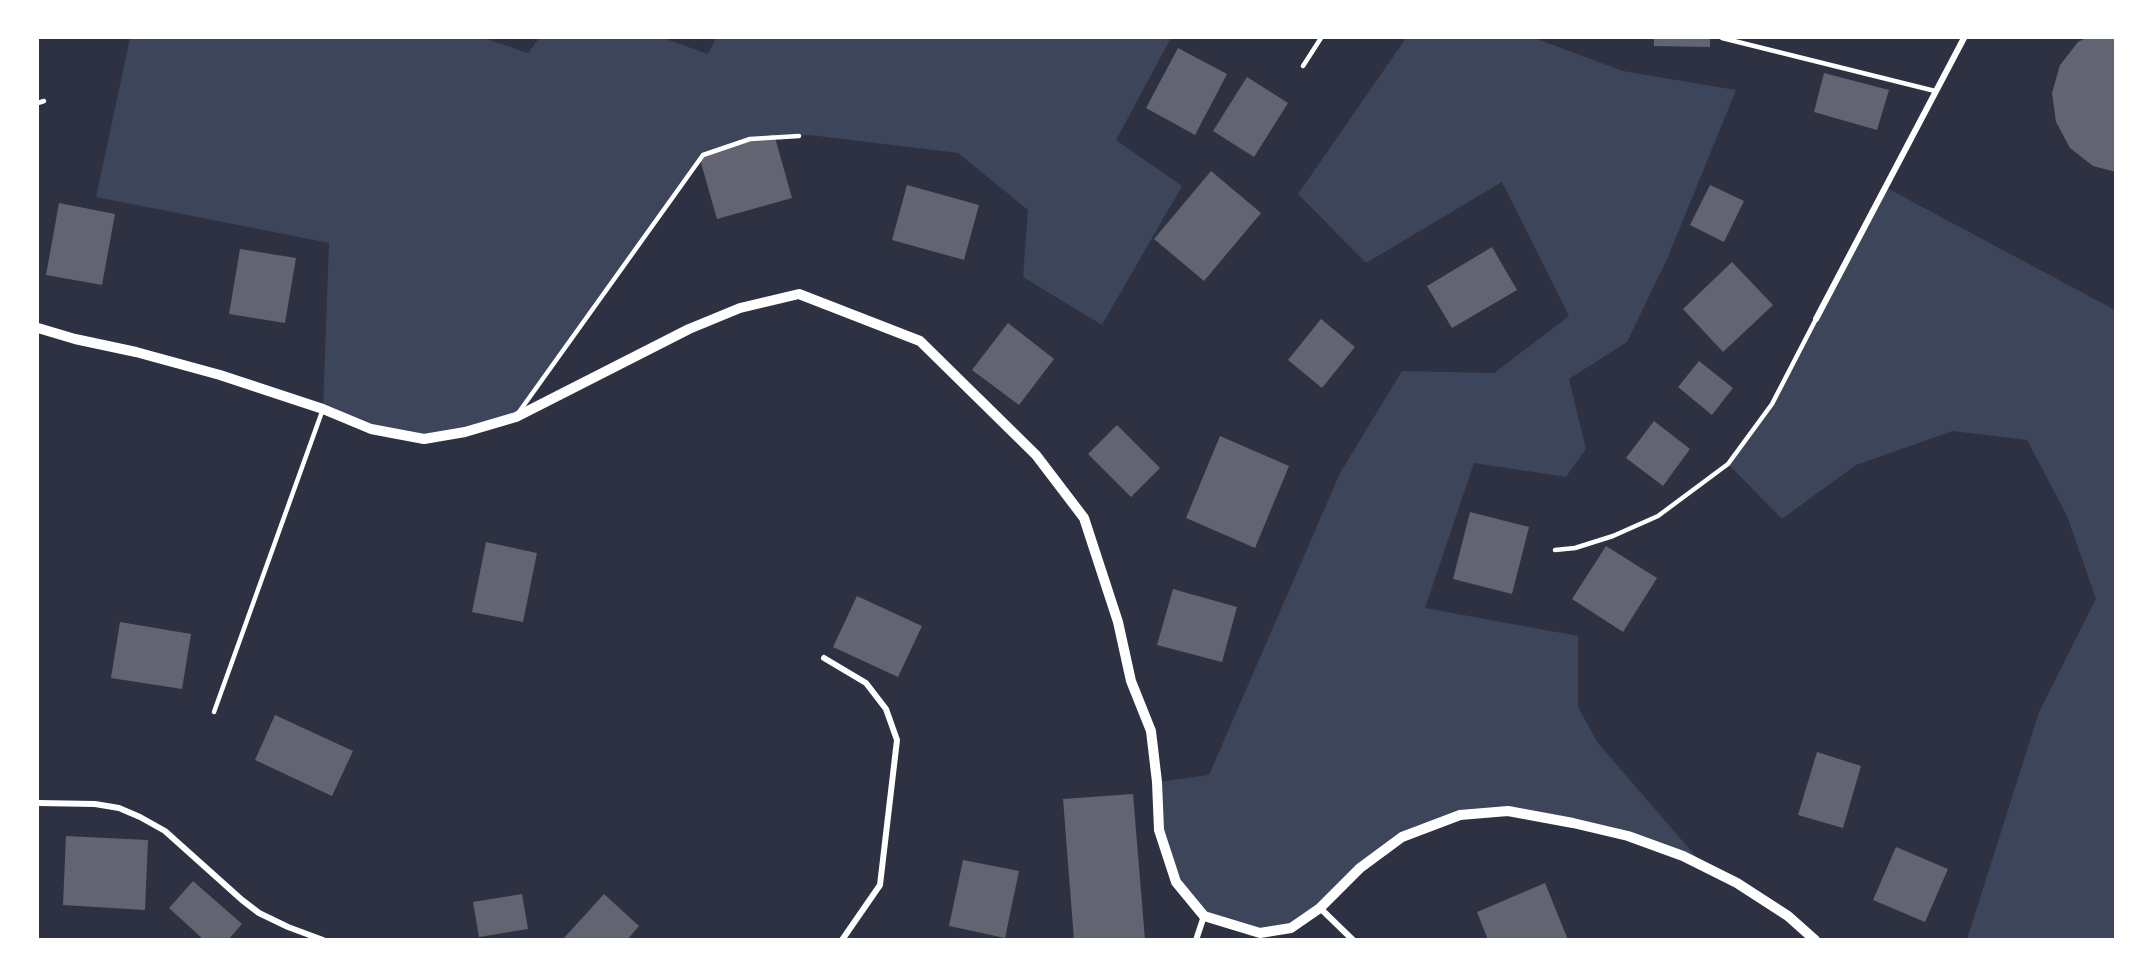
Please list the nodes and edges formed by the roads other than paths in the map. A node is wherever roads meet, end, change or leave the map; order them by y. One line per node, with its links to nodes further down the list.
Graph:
1 (1321, 38): 4 (lane)
2 (1722, 38): 5 (lane)
3 (1965, 38): 5 (street)
4 (1303, 66)
5 (1935, 91): 7 (street)
6 (799, 136): 10 (lane)
7 (1816, 319): 11 (lane)
8 (38, 328): 9 (street)
9 (323, 409): 10 (street); 13 (lane)
10 (516, 417): 16 (street)
11 (1555, 550)
12 (824, 658): 18 (street)
13 (214, 711)
14 (38, 803): 17 (street)
15 (1320, 908): 16 (street); 20 (street); 21 (street)
16 (1204, 916): 19 (street)
17 (323, 939)
18 (842, 939)
19 (1196, 939)
20 (1353, 939)
21 (1815, 939)

